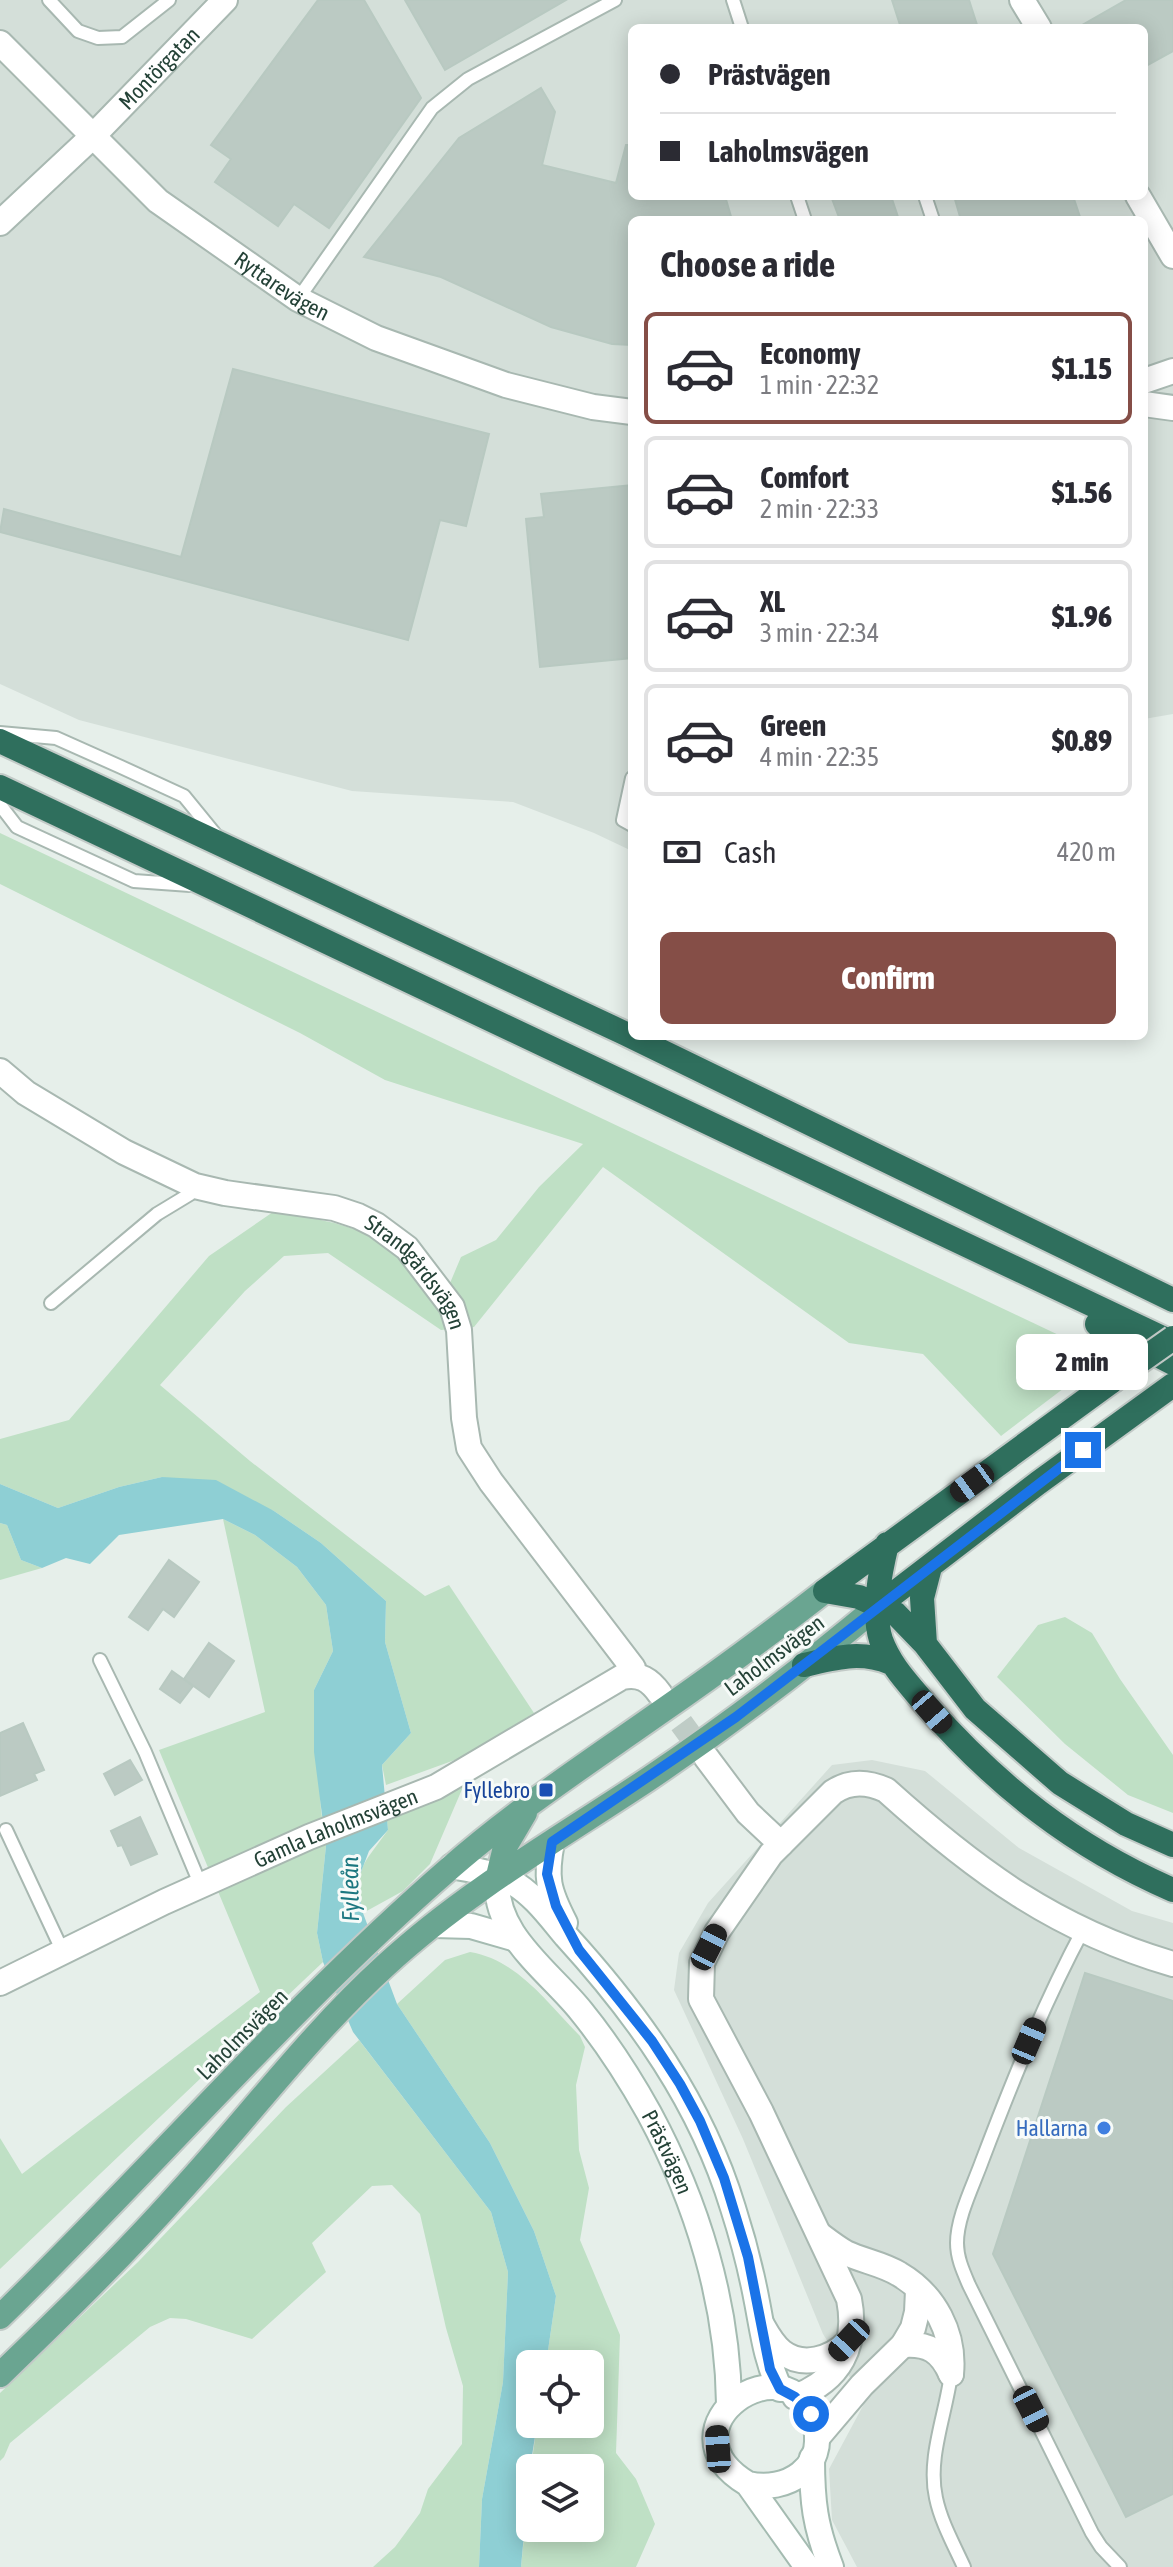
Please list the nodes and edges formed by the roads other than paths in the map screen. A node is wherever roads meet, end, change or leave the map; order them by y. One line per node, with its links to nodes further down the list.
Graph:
1 (49, 0): 2 (lane)
2 (169, 0)
3 (225, 0): 10 (street, Montörgatan)
4 (615, 0): 14 (lane)
5 (733, 0): 7 (lane)
6 (1022, 0): 8 (street)
7 (741, 24)
8 (1037, 24)
9 (0, 43): 10 (street, Ryttarevägen)
10 (93, 136): 12 (street, Montörgatan); 14 (street, Ryttarevägen)
11 (1140, 200): 13 (street)
12 (0, 223)
13 (1173, 256)
14 (298, 299): 19 (street, Ryttarevägen)
15 (1173, 371): 16 (street)
16 (1148, 380)
17 (1148, 405): 18 (street)
18 (1173, 408)
19 (628, 411)
20 (0, 733): 26 (lane)
21 (0, 741): 26 (highway)
22 (0, 787): 27 (highway)
23 (628, 797): 25 (lane)
24 (0, 805): 27 (lane)
25 (628, 823)
26 (224, 846): 28 (highway)
27 (208, 886): 32 (highway)
28 (628, 1035)
29 (638, 1040): 33 (highway)
30 (0, 1071): 31 (street, Strandgårdsvägen)
31 (195, 1186): 34 (lane); 46 (street, Strandgårdsvägen)
32 (960, 1241): 35 (highway); 36 (highway)
33 (1173, 1300)
34 (51, 1303)
35 (1173, 1340): 38 (highway, Laholmsvägen, bridge)
36 (1173, 1363)
37 (1173, 1385): 39 (highway, Laholmsvägen)
38 (887, 1544): 40 (highway, Laholmsvägen); 41 (highway)
39 (930, 1567): 41 (highway, Laholmsvägen); 42 (highway)
40 (825, 1591): 41 (highway); 49 (main road, Laholmsvägen)
41 (879, 1605): 42 (highway); 44 (highway); 45 (main road, Laholmsvägen)
42 (925, 1644): 53 (highway)
43 (100, 1660): 56 (lane)
44 (891, 1663): 45 (highway); 57 (highway)
45 (804, 1665): 51 (main road, Laholmsvägen)
46 (633, 1675): 47 (street); 56 (street, Gamla Laholmsvägen)
47 (660, 1694)
48 (706, 1757): 52 (street)
49 (532, 1800): 54 (main road, Laholmsvägen); 55 (main road, Laholmsvägen)
50 (6, 1830): 62 (lane)
51 (552, 1842): 55 (main road, Laholmsvägen); 61 (street, Prästvägen)
52 (781, 1844): 59 (street); 65 (street)
53 (1173, 1845)
54 (452, 1866): 55 (street, Prästvägen); 69 (main road, Laholmsvägen)
55 (498, 1876): 58 (main road, Laholmsvägen); 60 (street, Prästvägen); 61 (street, Prästvägen)
56 (201, 1886): 62 (street, Gamla Laholmsvägen)
57 (1173, 1890)
58 (434, 1925): 60 (street); 74 (main road, Laholmsvägen)
59 (1083, 1930): 63 (street); 82 (lane)
60 (516, 1939): 76 (street, Prästvägen)
61 (579, 1950): 70 (street, Prästvägen)
62 (63, 1952): 64 (street, Gamla Laholmsvägen)
63 (1173, 1964)
64 (0, 1983)
65 (815, 2231): 66 (street); 68 (street)
66 (889, 2269): 67 (street); 68 (street)
67 (918, 2290): 72 (street); 73 (street)
68 (849, 2299): 71 (street)
69 (0, 2317)
70 (762, 2325): 71 (street); 75 (street, Prästvägen)
71 (849, 2340): 75 (street)
72 (903, 2345): 73 (street); 77 (street)
73 (951, 2374): 81 (lane)
74 (0, 2375)
75 (788, 2393): 76 (street); 77 (street, Prästvägen)
76 (729, 2404): 78 (street, Prästvägen)
77 (814, 2448): 78 (street); 80 (street, Prästvägen)
78 (748, 2484): 79 (street, Prästvägen)
79 (807, 2567)
80 (831, 2567)
81 (964, 2567)
82 (1120, 2567)

